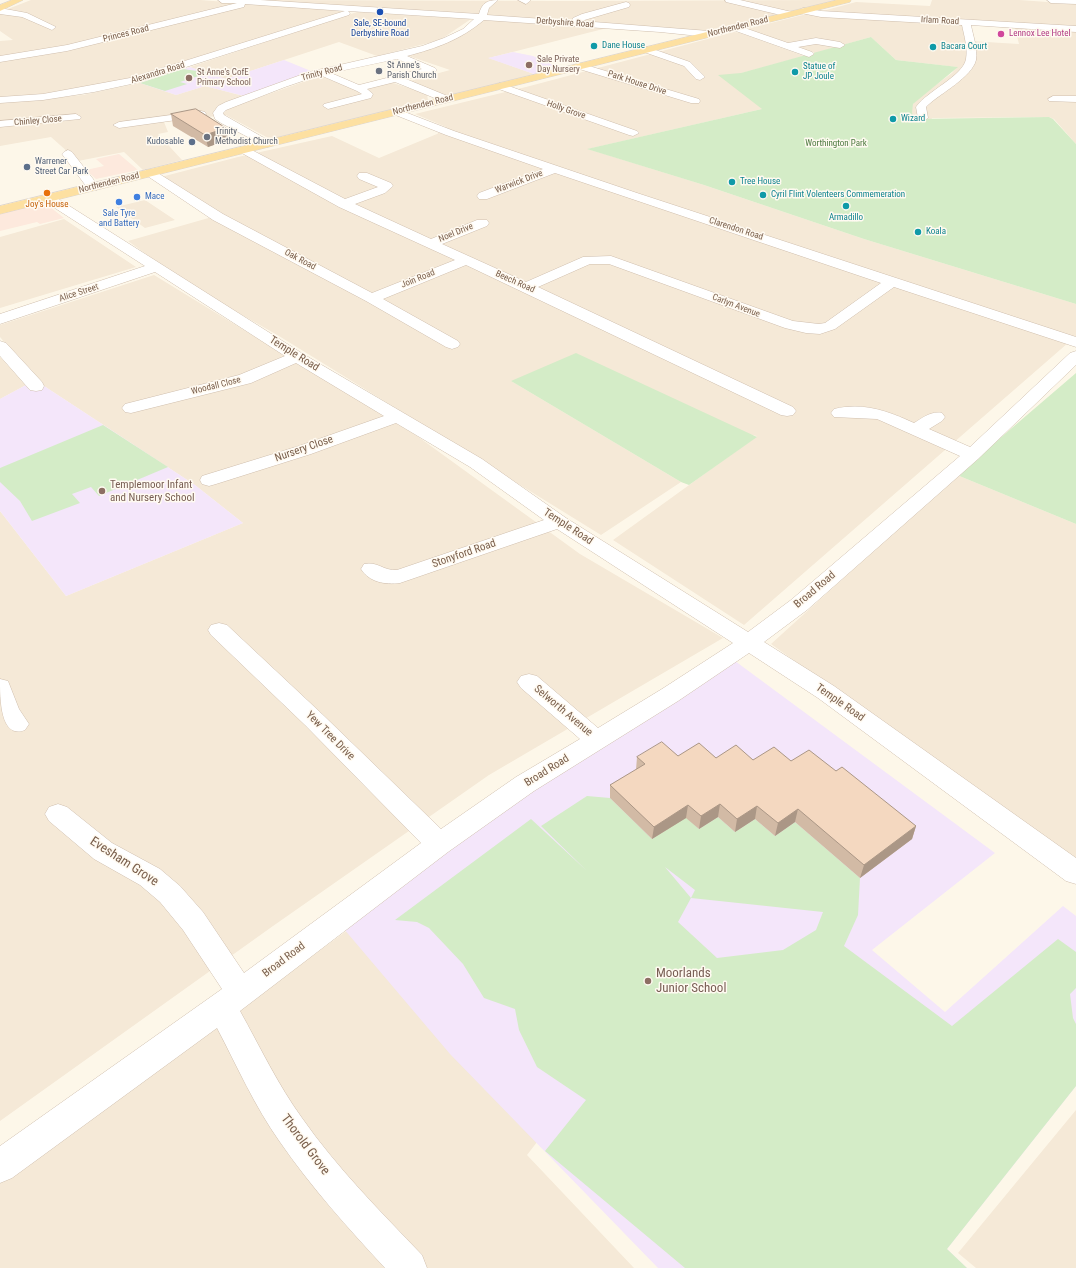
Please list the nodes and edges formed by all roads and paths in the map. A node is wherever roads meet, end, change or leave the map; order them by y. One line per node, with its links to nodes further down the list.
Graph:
1 (19, 0): 10 (main road)
2 (222, 0): 7 (street, Derbyshire Road)
3 (494, 0): 15 (street)
4 (729, 0): 14 (street)
5 (847, 0): 13 (main road, Northenden Road)
6 (1051, 0): 8 (street)
7 (247, 1): 11 (street, Derbyshire Road); 27 (street, Princes Road)
8 (1076, 1)
9 (626, 4): 17 (street)
10 (1, 6): 18 (street)
11 (337, 8): 12 (street, Derbyshire Road); 12 (street, Derbyshire Road)
12 (365, 9): 15 (street, Derbyshire Road); 38 (street, Alexandra Road)
13 (804, 11): 14 (main road, Northenden Road); 16 (street, Irlam Road)
14 (789, 14): 19 (main road, Northenden Road)
15 (482, 17): 17 (street, Derbyshire Road); 26 (street, Trinity Road)
16 (966, 23): 20 (street, Irlam Road); 44 (street)
17 (569, 24): 21 (street, Derbyshire Road)
18 (52, 27)
19 (736, 28): 21 (main road, Northenden Road); 23 (street)
20 (1076, 29)
21 (709, 34): 24 (main road, Northenden Road)
22 (840, 45): 23 (street)
23 (788, 46): 25 (street)
24 (646, 50): 28 (main road, Northenden Road); 30 (street)
25 (809, 54)
26 (396, 55): 29 (street, Trinity Road); 31 (street)
27 (0, 59)
28 (579, 66): 32 (main road, Northenden Road); 39 (street, Park House Drive)
29 (321, 72): 33 (street); 41 (street, Trinity Road)
30 (700, 77)
31 (397, 78): 33 (street); 35 (street)
32 (500, 86): 35 (main road, Northenden Road); 47 (street, Holly Grove)
33 (358, 88): 34 (street)
34 (367, 96): 40 (street, Clarendon Road); 42 (street)
35 (446, 99): 40 (main road, Northenden Road)
36 (1053, 99): 37 (street)
37 (1076, 99)
38 (0, 100)
39 (695, 102)
40 (388, 104): 48 (main road, Northenden Road); 51 (street, Clarendon Road)
41 (218, 113): 46 (street); 48 (street)
42 (347, 116)
43 (76, 117): 45 (street, Chinley Close)
44 (923, 118)
45 (0, 124)
46 (119, 125)
47 (633, 134)
48 (267, 144): 49 (main road, Northenden Road)
49 (244, 150): 52 (main road, Northenden Road); 57 (street, Beech Road)
50 (68, 154): 54 (street)
51 (555, 169): 55 (street, Warwick Drive); 63 (street, Clarendon Road)
52 (149, 173): 54 (main road, Northenden Road); 65 (street, Oak Road)
53 (362, 176): 57 (street)
54 (93, 187): 56 (main road, Northenden Road)
55 (483, 196)
56 (48, 198): 58 (main road, Northenden Road); 62 (street, Temple Road)
57 (344, 204): 60 (street, Beech Road)
58 (0, 210)
59 (482, 223): 60 (street, Noel Drive)
60 (430, 244): 61 (street, Beech Road)
61 (466, 260): 64 (street, Beech Road); 65 (street, Join Road)
62 (157, 267): 66 (street, Alice Street); 71 (street, Temple Road)
63 (893, 281): 64 (street, Carlyn Avenue); 67 (street, Clarendon Road)
64 (526, 287): 74 (street, Beech Road)
65 (371, 298): 68 (street, Oak Road)
66 (0, 319)
67 (1076, 342)
68 (452, 344)
69 (0, 346): 72 (street)
70 (1076, 356): 79 (street, Broad Road)
71 (297, 357): 73 (street, Woodall Close); 76 (street, Temple Road)
72 (36, 386)
73 (131, 408)
74 (787, 411)
75 (840, 413): 78 (street)
76 (399, 416): 80 (street, Nursery Close); 81 (street, Temple Road)
77 (936, 417): 78 (street)
78 (915, 430): 79 (street)
79 (972, 456): 84 (street, Broad Road)
80 (209, 480)
81 (559, 522): 82 (street, Stonyford Road); 84 (street, Temple Road)
82 (371, 569)
83 (219, 630): 90 (street, Yew Tree Drive)
84 (750, 643): 88 (street, Broad Road); 91 (street, Temple Road)
85 (528, 682): 88 (street, Selworth Avenue)
86 (0, 687): 87 (street)
87 (16, 724)
88 (597, 740): 90 (street, Broad Road)
89 (58, 814): 92 (street, Evesham Grove)
90 (439, 844): 92 (street, Broad Road)
91 (1076, 873)
92 (231, 1000): 93 (street, Broad Road); 94 (street, Thorold Grove)
93 (0, 1166)
94 (409, 1268)

